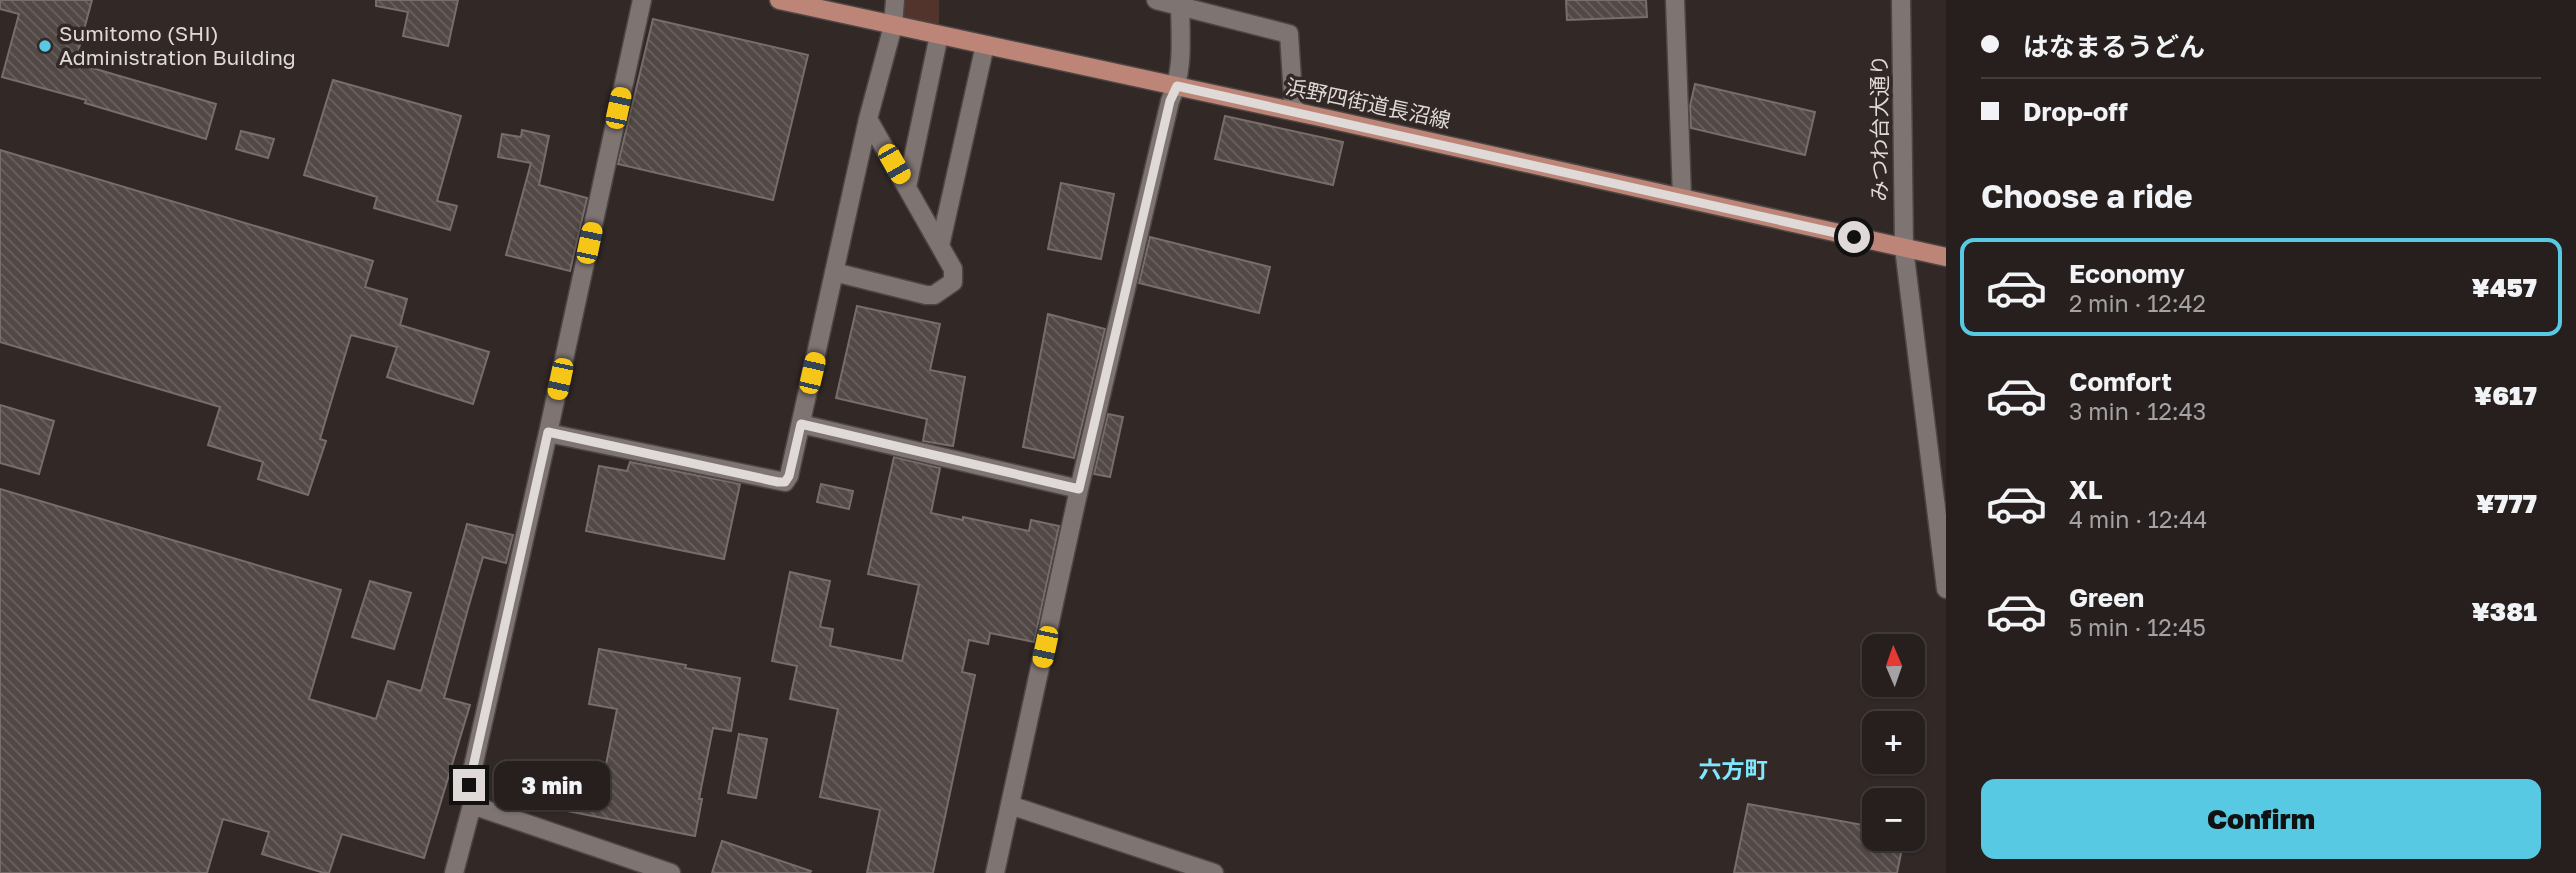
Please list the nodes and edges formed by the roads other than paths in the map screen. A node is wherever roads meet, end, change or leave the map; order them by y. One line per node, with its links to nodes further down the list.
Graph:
1 (642, 0): 21 (street)
2 (779, 0): 8 (main road, 浜野四街道長沼線)
3 (895, 0): 8 (street)
4 (1156, 0): 7 (street)
5 (1675, 0): 15 (street)
6 (1900, 0): 17 (street, みつわ台大通り)
7 (1180, 3): 11 (street); 12 (street)
8 (893, 26): 9 (main road, 浜野四街道長沼線); 13 (street)
9 (939, 35): 10 (main road, 浜野四街道長沼線); 14 (street)
10 (985, 45): 11 (main road, 浜野四街道長沼線); 16 (street)
11 (1177, 86): 12 (main road, 浜野四街道長沼線); 22 (street)
12 (1294, 111): 15 (main road, 浜野四街道長沼線)
13 (868, 119): 14 (street); 19 (street)
14 (907, 187): 16 (street)
15 (1682, 197): 17 (main road, 浜野四街道長沼線)
16 (940, 246): 19 (street)
17 (1904, 248): 18 (main road, 浜野四街道長沼線); 23 (street, みつわ台大通り)
18 (1946, 257)
19 (834, 272): 20 (street)
20 (801, 424): 21 (street); 22 (street)
21 (548, 432): 24 (street)
22 (1079, 489): 25 (street)
23 (1946, 589)
24 (472, 805): 26 (street); 27 (street)
25 (1010, 805): 28 (street); 29 (street)
26 (454, 873)
27 (671, 873)
28 (995, 873)
29 (1214, 873)

